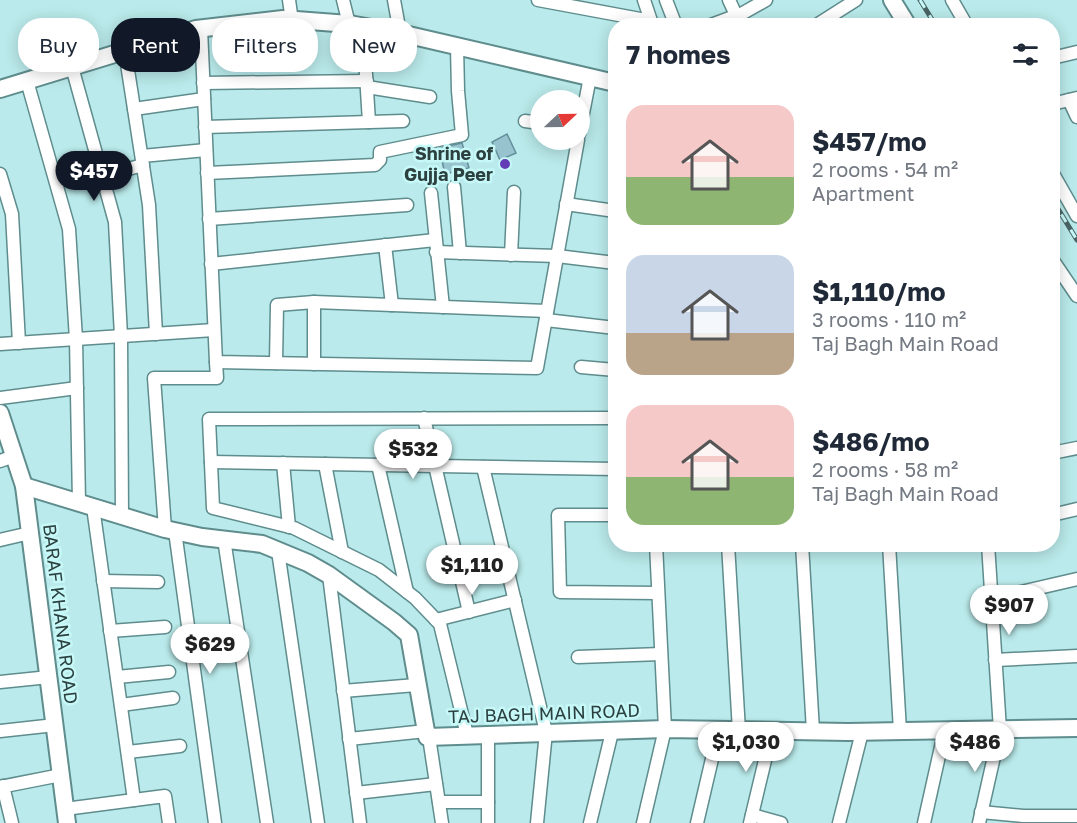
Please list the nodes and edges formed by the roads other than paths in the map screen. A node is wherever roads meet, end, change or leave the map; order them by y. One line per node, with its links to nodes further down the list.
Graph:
1 (289, 0): 13 (street)
2 (343, 0): 14 (street)
3 (394, 0): 15 (street)
4 (538, 0): 16 (street)
5 (644, 0): 17 (street)
6 (666, 0): 18 (street)
7 (729, 0): 12 (street)
8 (766, 0): 12 (street)
9 (856, 0): 20 (street)
10 (892, 0): 21 (street)
11 (953, 0): 22 (street)
12 (736, 15): 19 (street)
13 (292, 18)
14 (352, 18)
15 (397, 18)
16 (626, 18)
17 (649, 18)
18 (673, 18)
19 (728, 18)
20 (828, 18)
21 (903, 18)
22 (963, 18)
23 (212, 28): 24 (street)
24 (201, 29): 36 (street)
25 (417, 37): 26 (street)
26 (457, 46): 33 (street); 53 (street)
27 (1077, 52): 28 (street)
28 (1060, 56)
29 (56, 72): 34 (street)
30 (73, 72): 55 (street)
31 (128, 72): 43 (street)
32 (365, 72): 37 (street)
33 (590, 78): 35 (street); 39 (street)
34 (27, 81): 38 (street); 82 (street)
35 (608, 82)
36 (203, 83): 37 (street); 41 (street)
37 (367, 84): 40 (street); 47 (street)
38 (0, 89)
39 (588, 90)
40 (430, 97)
41 (204, 99): 43 (street); 49 (street)
42 (1073, 99): 44 (street)
43 (134, 109): 52 (street)
44 (1077, 117)
45 (403, 121): 47 (street)
46 (525, 121): 48 (street)
47 (369, 122): 49 (street)
48 (530, 122)
49 (205, 127): 50 (street)
50 (206, 150): 52 (street); 53 (street)
51 (576, 150): 60 (street)
52 (142, 160): 55 (street); 80 (street)
53 (207, 173): 64 (street)
54 (0, 174): 83 (street)
55 (102, 176): 81 (street)
56 (1060, 186): 63 (street)
57 (454, 187): 67 (street)
58 (514, 192): 68 (street)
59 (431, 193): 66 (street)
60 (567, 204): 62 (street); 69 (street)
61 (407, 205): 64 (street)
62 (608, 210)
63 (1077, 216)
64 (209, 219): 71 (street)
65 (385, 245): 66 (street); 71 (street); 75 (street)
66 (435, 246): 67 (street); 76 (street)
67 (460, 253): 68 (street)
68 (511, 255): 69 (street)
69 (557, 256): 70 (street); 77 (street)
70 (608, 262)
71 (211, 264): 79 (street)
72 (1060, 271): 73 (street)
73 (1077, 296)
74 (314, 302): 75 (street); 86 (street); 87 (street)
75 (392, 305): 76 (street)
76 (443, 307): 77 (street)
77 (547, 316): 78 (street); 87 (street)
78 (608, 327)
79 (214, 330): 80 (street); 85 (street)
80 (156, 334): 81 (street)
81 (121, 336): 82 (street); 110 (street)
82 (76, 339): 83 (street); 90 (street)
83 (19, 343): 84 (street)
84 (0, 344)
85 (216, 362): 86 (street); 112 (street)
86 (276, 363): 87 (street)
87 (314, 364)
88 (581, 367): 89 (street)
89 (608, 369)
90 (77, 387): 91 (street); 106 (street)
91 (0, 398)
92 (0, 413): 97 (street, BARAF KHANA ROAD)
93 (424, 418): 94 (street); 98 (street); 102 (street)
94 (608, 418)
95 (1077, 448): 96 (street)
96 (1060, 451)
97 (7, 459): 105 (street, BARAF KHANA ROAD)
98 (211, 462): 99 (street); 111 (street)
99 (283, 464): 100 (street); 111 (street)
100 (325, 464): 101 (street); 117 (street)
101 (378, 465): 102 (street); 127 (street)
102 (435, 466): 103 (street); 131 (street)
103 (483, 466): 104 (street); 130 (street)
104 (608, 469)
105 (24, 486): 106 (street, TAJ BAGH MAIN ROAD); 113 (street, BARAF KHANA ROAD)
106 (86, 505): 110 (street, TAJ BAGH MAIN ROAD); 125 (street)
107 (1077, 509): 108 (street)
108 (1060, 513)
109 (608, 515): 128 (street)
110 (122, 517): 112 (street, TAJ BAGH MAIN ROAD)
111 (289, 527): 117 (street)
112 (170, 530): 115 (street, TAJ BAGH MAIN ROAD); 181 (street)
113 (30, 533): 114 (street); 140 (street, BARAF KHANA ROAD)
114 (0, 540)
115 (224, 540): 116 (street, TAJ BAGH MAIN ROAD); 182 (street)
116 (278, 551): 123 (street, TAJ BAGH MAIN ROAD); 183 (street)
117 (342, 552): 127 (street)
118 (656, 552): 128 (street)
119 (728, 552): 155 (street)
120 (802, 552): 152 (street)
121 (889, 552): 157 (street)
122 (988, 552): 129 (street)
123 (328, 575): 143 (street, TAJ BAGH MAIN ROAD); 144 (street)
124 (1077, 579): 129 (street)
125 (103, 581): 126 (street); 134 (street)
126 (158, 582)
127 (406, 592): 132 (street)
128 (658, 593): 135 (street)
129 (991, 599): 138 (street)
130 (515, 600): 131 (street); 158 (street)
131 (469, 612): 132 (street)
132 (436, 620): 163 (street)
133 (165, 627): 134 (street)
134 (110, 631): 141 (street)
135 (661, 654): 137 (street); 149 (street)
136 (1077, 656): 138 (street)
137 (578, 657)
138 (995, 660): 153 (street)
139 (169, 672): 141 (street)
140 (49, 677): 142 (street); 147 (street, BARAF KHANA ROAD)
141 (117, 677): 146 (street)
142 (0, 682)
143 (416, 685): 144 (street); 161 (street, TAJ BAGH MAIN ROAD)
144 (343, 691): 164 (street)
145 (173, 698): 146 (street)
146 (121, 705): 166 (street)
147 (55, 725): 154 (street); 167 (street, BARAF KHANA ROAD)
148 (1077, 728): 153 (street, TAJ BAGH MAIN ROAD)
149 (665, 729): 150 (street, TAJ BAGH MAIN ROAD); 159 (street, TAJ BAGH MAIN ROAD); 189 (street)
150 (719, 729): 155 (street, TAJ BAGH MAIN ROAD); 190 (street)
151 (945, 729): 153 (street, TAJ BAGH MAIN ROAD); 157 (street, TAJ BAGH MAIN ROAD); 193 (street)
152 (813, 730): 156 (street, TAJ BAGH MAIN ROAD); 160 (street, TAJ BAGH MAIN ROAD)
153 (1000, 730): 176 (street)
154 (0, 731)
155 (739, 731): 156 (street, TAJ BAGH MAIN ROAD)
156 (772, 731): 177 (street)
157 (900, 731): 160 (street, TAJ BAGH MAIN ROAD)
158 (546, 732): 159 (street, TAJ BAGH MAIN ROAD); 162 (street, TAJ BAGH MAIN ROAD); 187 (street)
159 (612, 732): 188 (street)
160 (862, 732): 192 (street)
161 (427, 734): 163 (street, TAJ BAGH MAIN ROAD); 164 (street); 168 (street)
162 (488, 734): 163 (street, TAJ BAGH MAIN ROAD); 173 (street)
163 (467, 735)
164 (349, 739): 170 (street)
165 (180, 746): 166 (street)
166 (128, 752): 171 (street)
167 (61, 775): 169 (street); 174 (street, BARAF KHANA ROAD)
168 (436, 784): 170 (street); 172 (street)
169 (2, 787): 179 (street)
170 (356, 793): 184 (street)
171 (134, 800): 174 (street); 180 (street)
172 (439, 802): 173 (street); 185 (street)
173 (488, 802): 186 (street)
174 (66, 816)
175 (1077, 816): 178 (street)
176 (980, 818): 178 (street)
177 (751, 819): 191 (street)
178 (1023, 820)
179 (12, 823)
180 (169, 823)
181 (215, 823)
182 (267, 823)
183 (318, 823)
184 (360, 823)
185 (442, 823)
186 (488, 823)
187 (537, 823)
188 (590, 823)
189 (643, 823)
190 (697, 823)
191 (781, 823)
192 (839, 823)
193 (924, 823)

